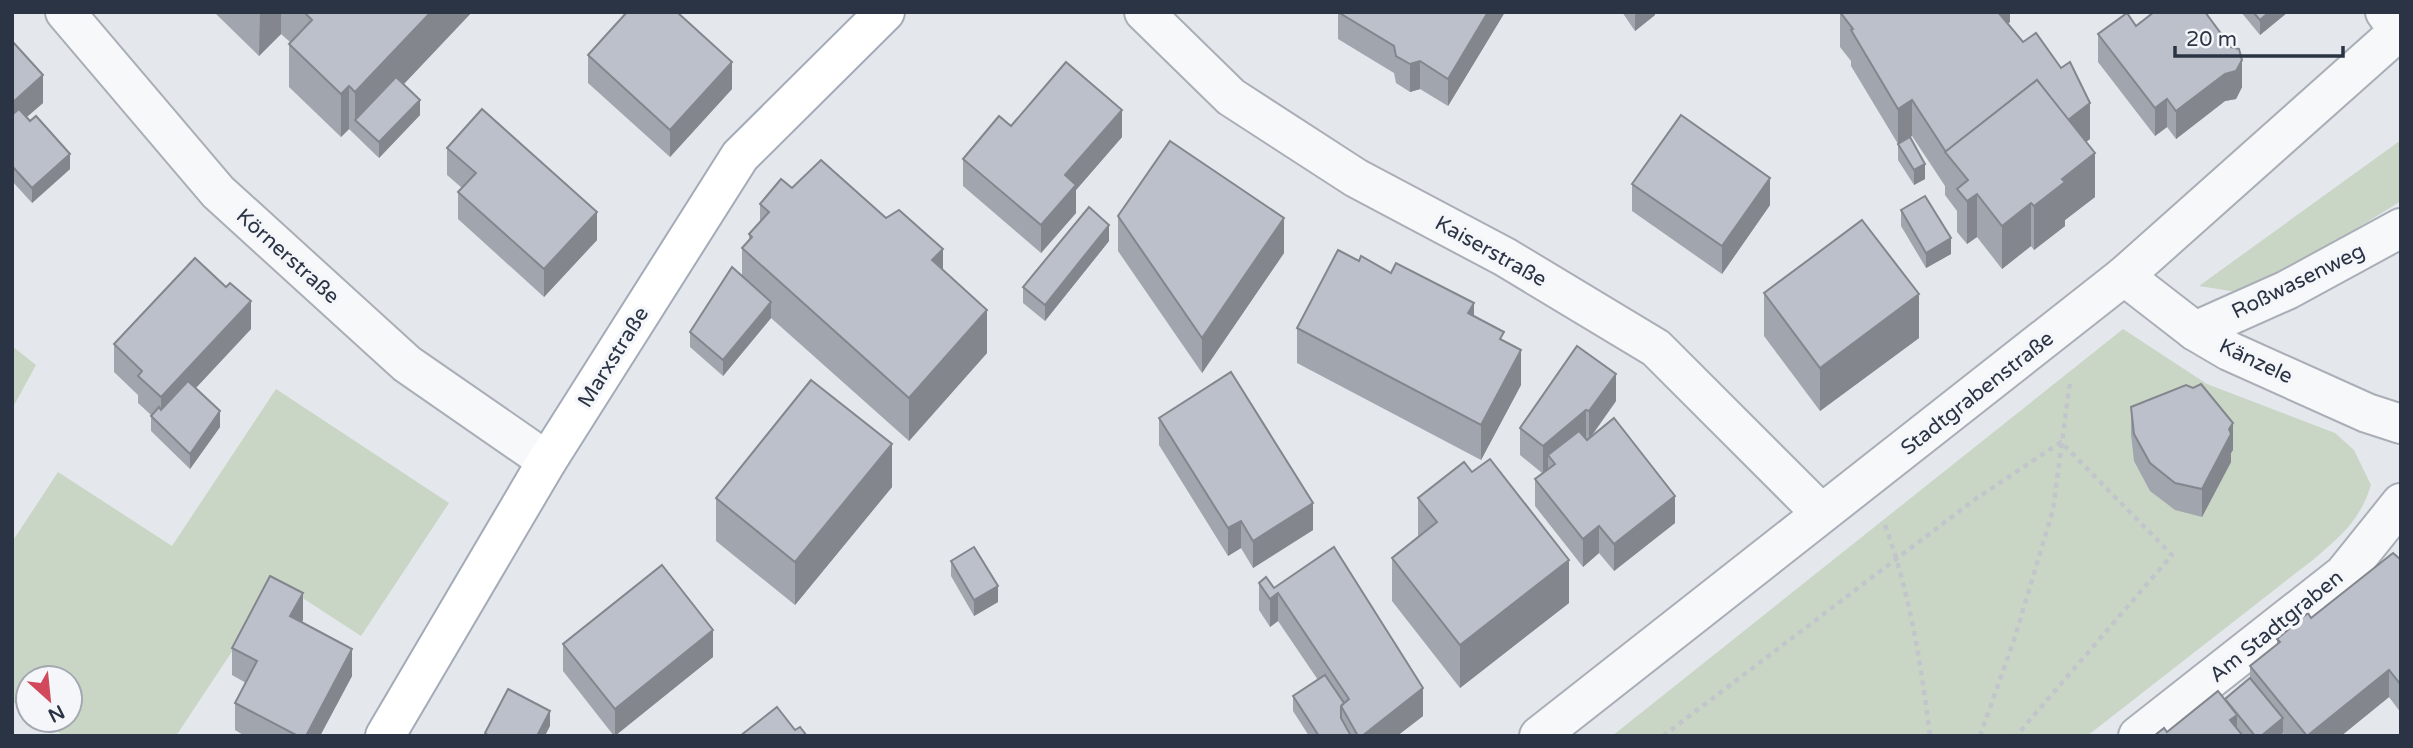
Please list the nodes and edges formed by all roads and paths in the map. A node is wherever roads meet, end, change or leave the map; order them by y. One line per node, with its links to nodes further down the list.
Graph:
1 (65, 12): 11 (street, Körnerstraße)
2 (885, 12): 11 (main road, Marxstraße)
3 (1144, 12): 13 (street, Kaiserstraße)
4 (2392, 22): 6 (street, Stadtgrabenstraße)
5 (2401, 228): 7 (street, Roßwasenweg)
6 (2124, 276): 7 (street, Känzele); 13 (street, Stadtgrabenstraße)
7 (2195, 331): 9 (street, Känzele)
8 (2072, 373): 10 (path)
9 (2401, 424)
10 (2060, 442): 15 (path); 20 (path); 21 (path)
11 (547, 461): 16 (main road, Marxstraße)
12 (2401, 503): 22 (street, Am Stadtgraben)
13 (1821, 513): 17 (street, Stadtgrabenstraße)
14 (1881, 514): 15 (path)
15 (1897, 558): 18 (path); 19 (path)
16 (385, 736)
17 (1539, 736)
18 (1663, 736)
19 (1930, 736)
20 (1980, 736)
21 (2016, 736)
22 (2138, 736)

